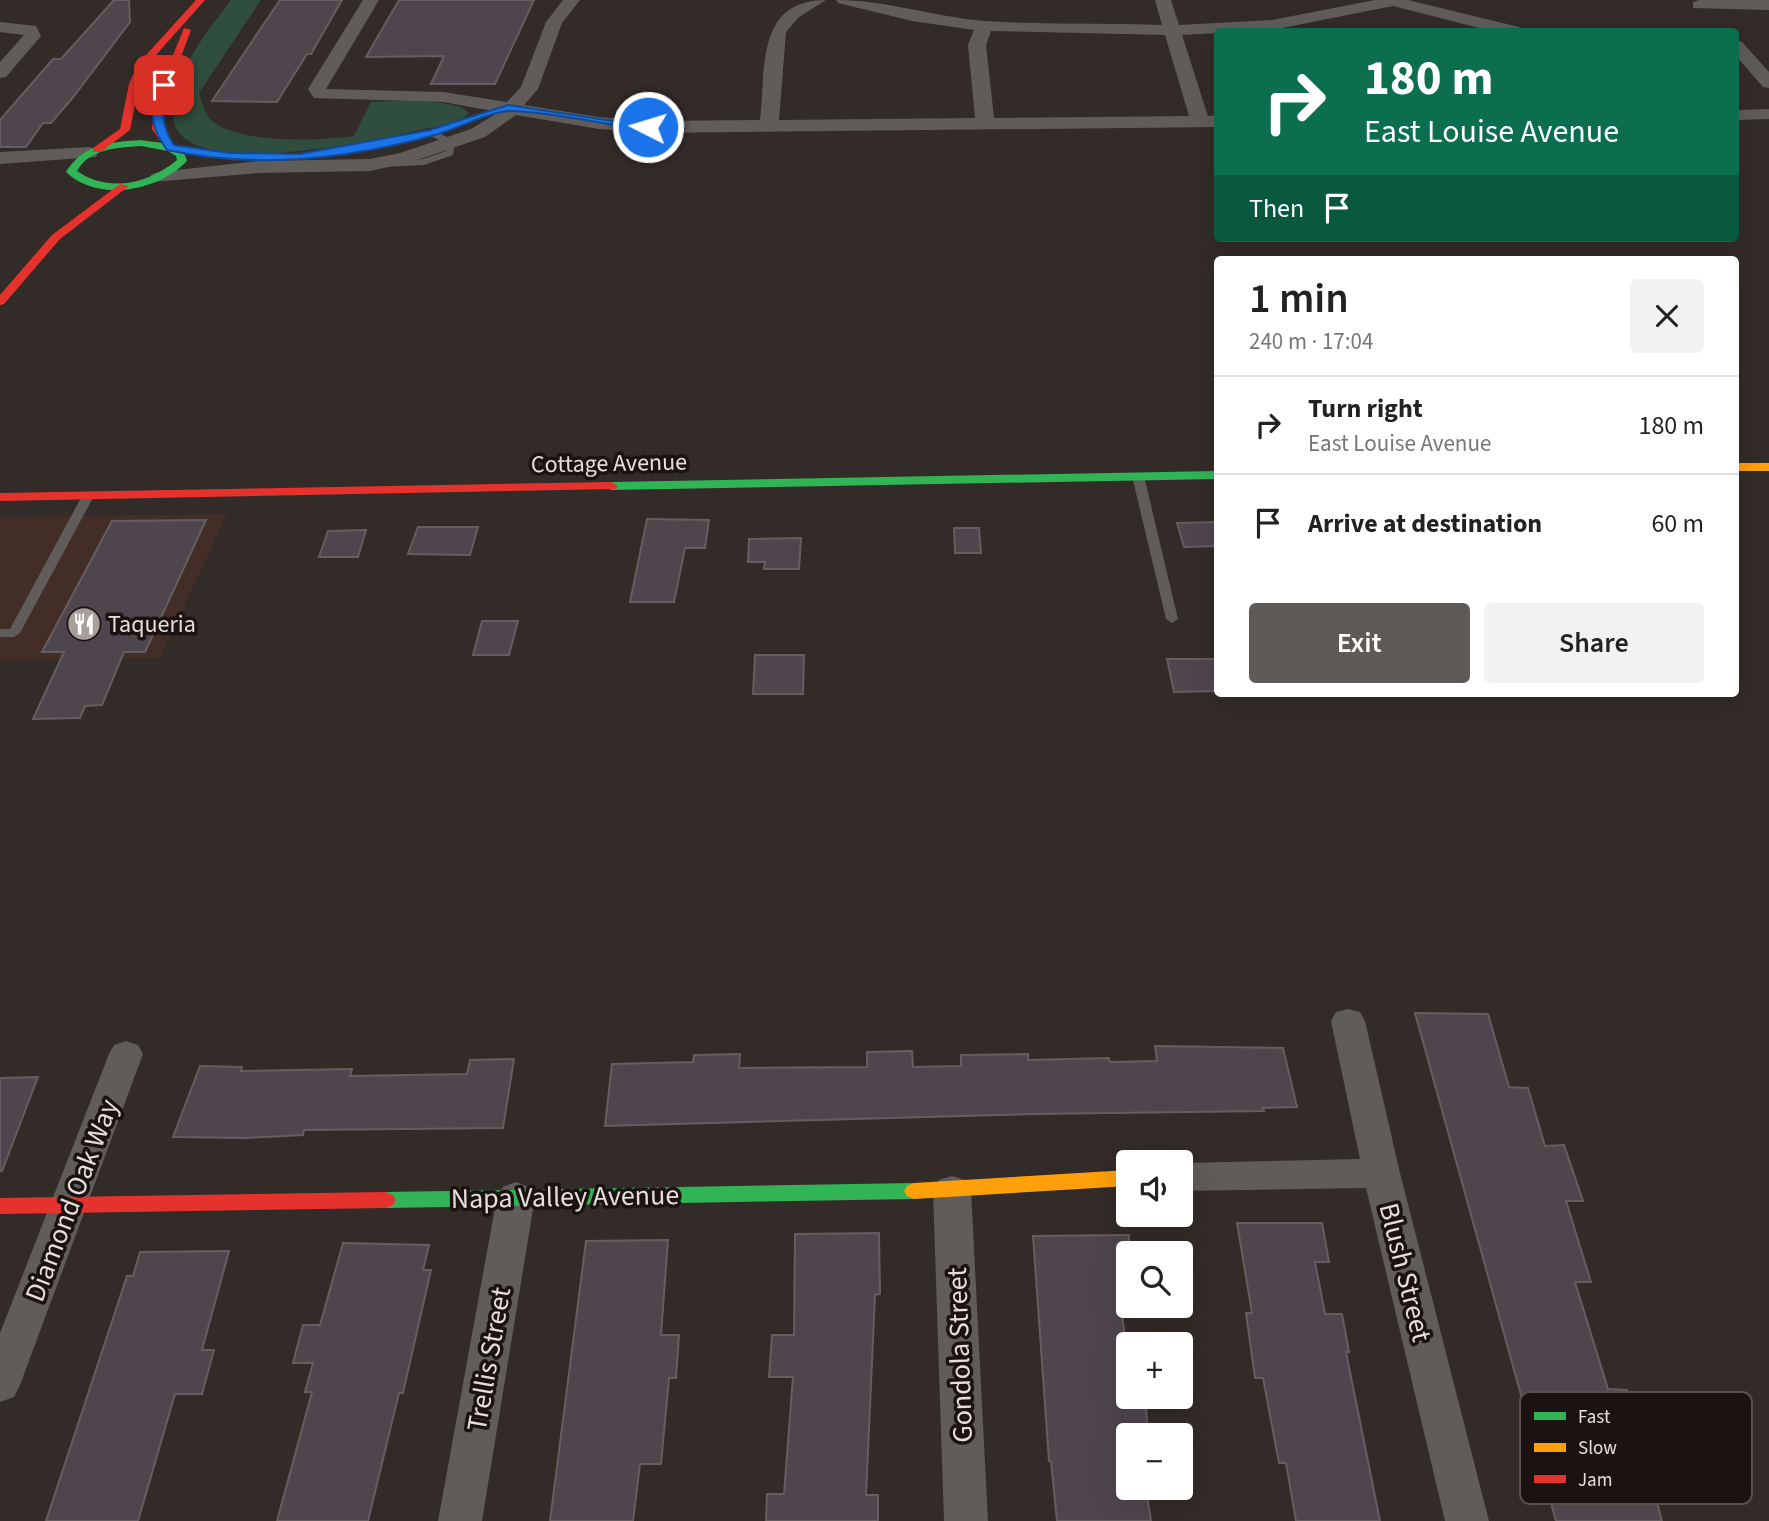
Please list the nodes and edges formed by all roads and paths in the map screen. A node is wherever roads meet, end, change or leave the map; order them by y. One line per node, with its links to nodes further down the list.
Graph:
1 (201, 0): 10 (street)
2 (371, 0): 19 (street)
3 (572, 0): 19 (street)
4 (818, 0): 24 (street)
5 (844, 0): 12 (street)
6 (1163, 0): 15 (street)
7 (1398, 1): 14 (street); 15 (street)
8 (1697, 2): 9 (street); 11 (street)
9 (1769, 5)
10 (191, 14): 27 (street); 28 (street)
11 (1715, 23)
12 (985, 26): 15 (street); 23 (street)
13 (0, 27): 17 (street)
14 (1498, 28)
15 (1174, 30): 22 (street)
16 (1739, 49): 18 (street)
17 (0, 73)
18 (1769, 83)
19 (508, 108): 24 (street); 25 (street); 26 (street)
20 (1769, 114): 21 (street)
21 (1739, 115)
22 (1209, 121): 23 (street)
23 (985, 124): 24 (street)
24 (769, 126)
25 (432, 133): 26 (lane); 27 (street)
26 (452, 143): 31 (street)
27 (173, 149): 28 (street); 31 (street)
28 (93, 152): 29 (street); 32 (street)
29 (0, 158)
30 (0, 170): 32 (street)
31 (159, 178): 33 (street)
32 (75, 182): 33 (street)
33 (124, 186): 34 (street)
34 (0, 302)
35 (1739, 467): 36 (street)
36 (1769, 467)
37 (1214, 475): 38 (street, Cottage Avenue)
38 (1138, 476): 39 (street, Cottage Avenue); 41 (lane)
39 (88, 496): 40 (street, Cottage Avenue); 42 (lane)
40 (0, 497)
41 (1172, 619)
42 (0, 633)
43 (1348, 1021): 45 (street, Blush Street)
44 (126, 1054): 50 (street, Diamond Oak Way)
45 (1381, 1173): 46 (street); 55 (street, Blush Street)
46 (1193, 1177)
47 (1116, 1178): 48 (street, Napa Valley Avenue)
48 (953, 1190): 49 (street, Napa Valley Avenue); 54 (street, Gondola Street)
49 (516, 1197): 50 (street, Napa Valley Avenue); 53 (street, Trellis Street)
50 (70, 1205): 51 (street, Napa Valley Avenue); 52 (street, Diamond Oak Way)
51 (0, 1206)
52 (0, 1385)
53 (460, 1521)
54 (966, 1521)
55 (1467, 1521)

